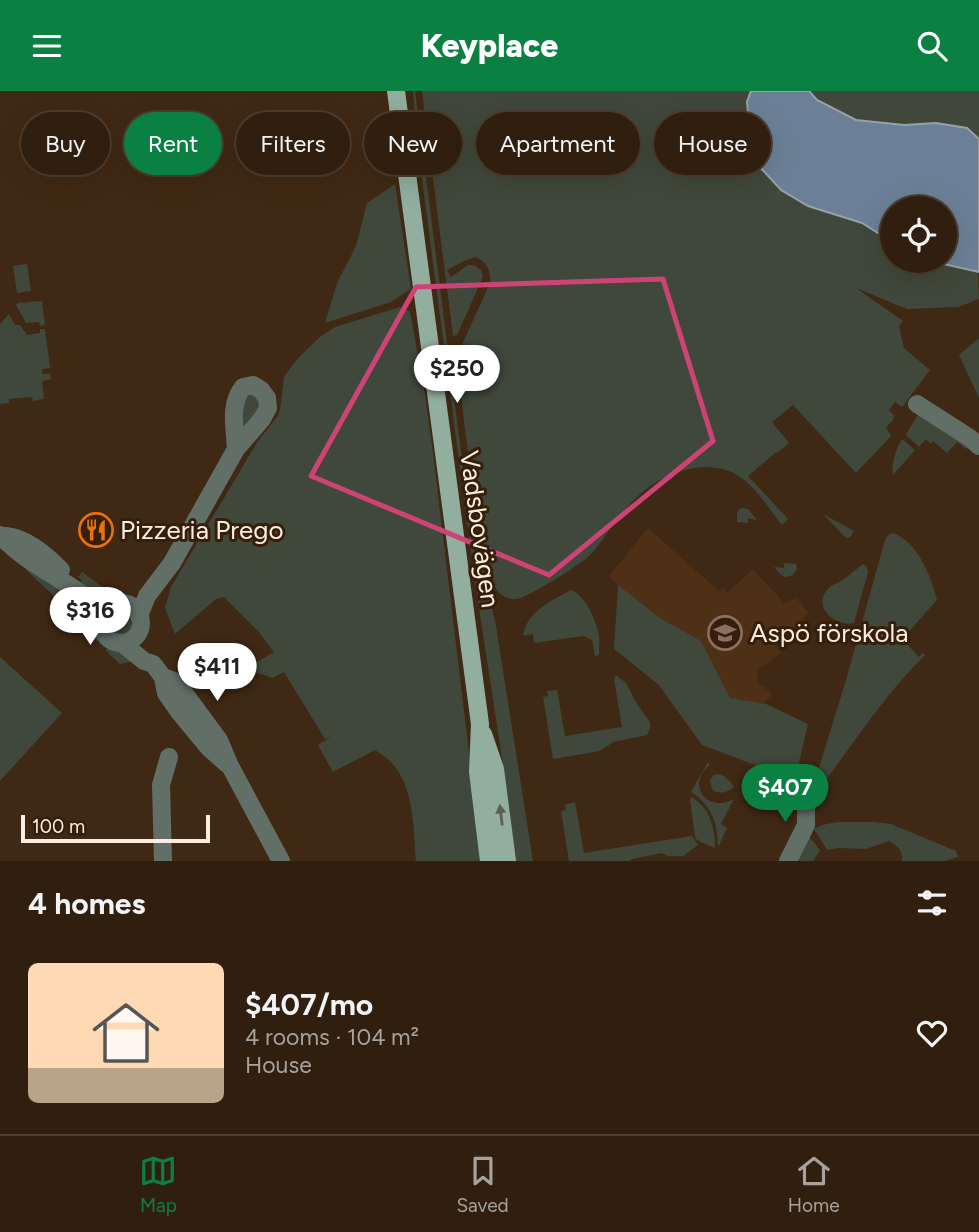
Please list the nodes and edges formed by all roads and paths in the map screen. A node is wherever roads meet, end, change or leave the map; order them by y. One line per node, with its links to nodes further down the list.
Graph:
1 (396, 91): 7 (main road, Vadsbovägen)
2 (917, 404): 3 (street)
3 (979, 446)
4 (236, 449): 6 (street)
5 (0, 535): 6 (street)
6 (124, 620): 11 (street)
7 (480, 724): 12 (main road, Vadsbovägen); 13 (main road, Vadsbovägen, one-way to 7)
8 (169, 757): 10 (street)
9 (806, 794): 14 (street)
10 (163, 861)
11 (281, 861)
12 (489, 861)
13 (507, 861)
14 (788, 861)

